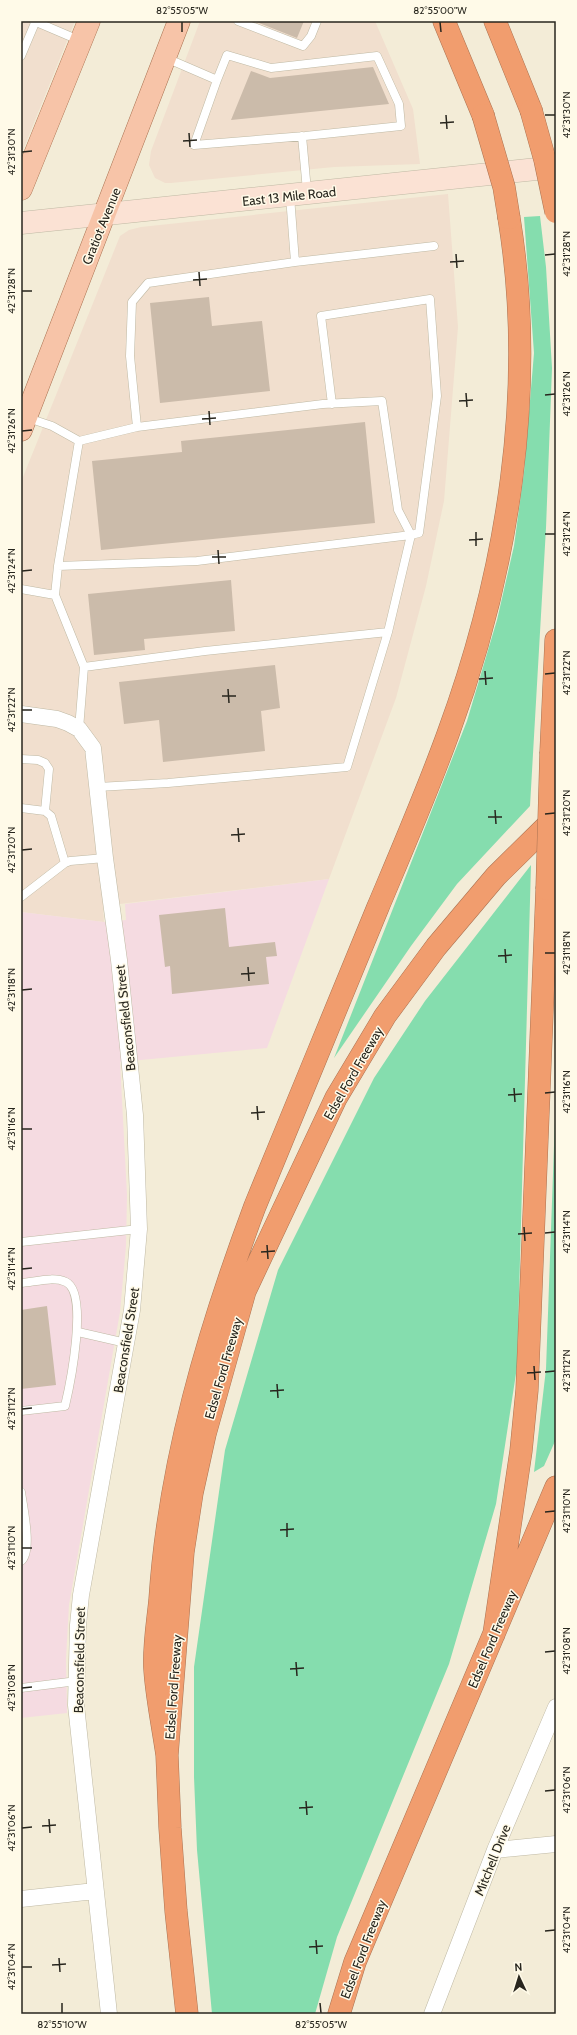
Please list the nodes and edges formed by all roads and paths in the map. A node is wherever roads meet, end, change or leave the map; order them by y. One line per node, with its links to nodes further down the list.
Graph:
1 (179, 21): 9 (main road, Gratiot Avenue)
2 (238, 21): 3 (lane)
3 (317, 21)
4 (444, 21): 54 (highway, bridge)
5 (495, 21): 15 (highway, bridge)
6 (34, 22): 7 (lane); 8 (lane)
7 (85, 31): 13 (main road)
8 (21, 56)
9 (166, 58): 10 (lane); 16 (main road, Gratiot Avenue)
10 (217, 80): 11 (lane); 11 (lane)
11 (302, 136): 14 (lane)
12 (556, 167): 14 (main road, East 13 Mile Road)
13 (21, 189)
14 (299, 194): 16 (main road, East 13 Mile Road); 19 (lane)
15 (556, 212)
16 (103, 216): 17 (main road, East 13 Mile Road); 21 (main road, Gratiot Avenue)
17 (21, 223)
18 (434, 246): 19 (lane)
19 (295, 262): 22 (lane)
20 (332, 404): 22 (lane); 24 (lane); 24 (lane)
21 (24, 424): 23 (lane)
22 (137, 427): 23 (lane)
23 (79, 441): 25 (lane)
24 (411, 535): 25 (lane); 28 (lane)
25 (58, 566): 27 (lane)
26 (21, 589): 27 (lane)
27 (55, 595): 30 (lane)
28 (388, 632): 30 (lane); 34 (lane)
29 (556, 640): 50 (highway, bridge)
30 (84, 667): 32 (lane)
31 (21, 714): 32 (street)
32 (79, 728): 34 (street, Beaconsfield Street)
33 (21, 758): 36 (lane)
34 (98, 787): 38 (street, Beaconsfield Street)
35 (21, 808): 36 (lane)
36 (45, 811): 39 (lane)
37 (556, 817): 54 (highway, Edsel Ford Freeway)
38 (105, 858): 39 (lane); 41 (street, Beaconsfield Street)
39 (65, 863): 40 (lane)
40 (21, 898)
41 (139, 1229): 42 (lane); 45 (street, Beaconsfield Street)
42 (21, 1242)
43 (21, 1283): 44 (lane)
44 (78, 1332): 45 (lane); 46 (lane)
45 (126, 1343): 51 (street, Beaconsfield Street)
46 (21, 1411)
47 (556, 1487): 50 (highway, Edsel Ford Freeway)
48 (21, 1492): 49 (lane)
49 (21, 1561)
50 (494, 1634): 61 (highway, Edsel Ford Freeway)
51 (77, 1682): 52 (lane); 57 (street, Beaconsfield Street)
52 (21, 1688)
53 (556, 1707): 56 (street, Mitchell Drive)
54 (167, 1755): 60 (highway, Edsel Ford Freeway)
55 (556, 1844): 56 (street)
56 (496, 1850): 62 (street, Mitchell Drive)
57 (95, 1891): 58 (street); 59 (street, Beaconsfield Street)
58 (21, 1899)
59 (109, 2014)
60 (187, 2014)
61 (339, 2014)
62 (432, 2014)

